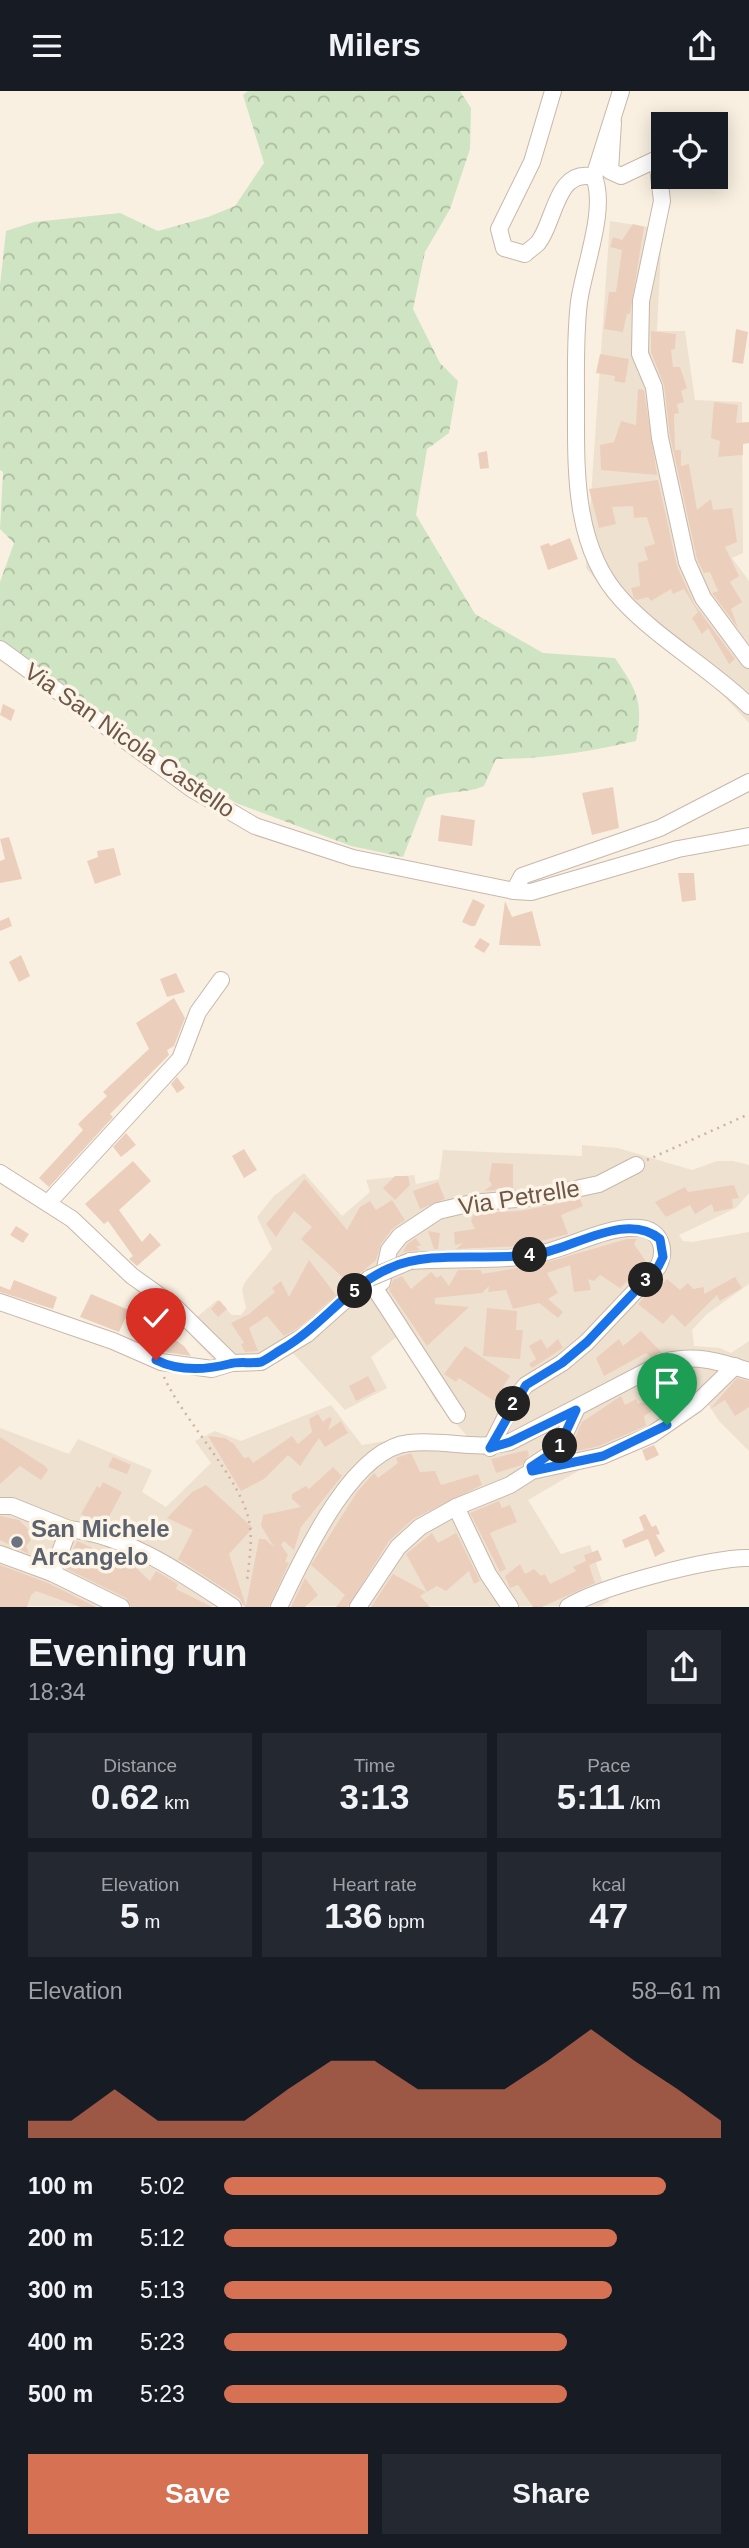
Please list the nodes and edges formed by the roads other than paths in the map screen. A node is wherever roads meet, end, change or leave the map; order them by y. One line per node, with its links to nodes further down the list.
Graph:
1 (553, 91): 4 (street)
2 (621, 91): 3 (street)
3 (613, 122): 4 (street); 6 (street)
4 (594, 177): 7 (street)
5 (0, 649): 10 (street, Via San Nicola Castello)
6 (749, 660)
7 (749, 706)
8 (749, 782): 10 (street)
9 (749, 837): 10 (street, Via San Nicola Castello)
10 (514, 891)
11 (221, 980): 14 (street)
12 (636, 1165): 19 (street, Via Petrelle)
13 (0, 1173): 14 (street)
14 (48, 1203): 16 (street)
15 (0, 1303): 16 (street)
16 (232, 1363): 20 (street, bridge)
17 (742, 1369): 18 (street); 21 (street)
18 (576, 1410): 20 (street); 21 (street)
19 (457, 1415)
20 (490, 1448): 30 (street)
21 (532, 1471): 23 (street)
22 (0, 1506): 24 (street)
23 (456, 1507): 31 (street); 32 (street)
24 (69, 1529): 27 (street); 29 (street)
25 (0, 1554): 27 (street)
26 (749, 1557): 33 (street)
27 (52, 1573): 28 (street)
28 (121, 1607)
29 (233, 1607)
30 (279, 1607)
31 (358, 1607)
32 (510, 1607)
33 (568, 1607)

